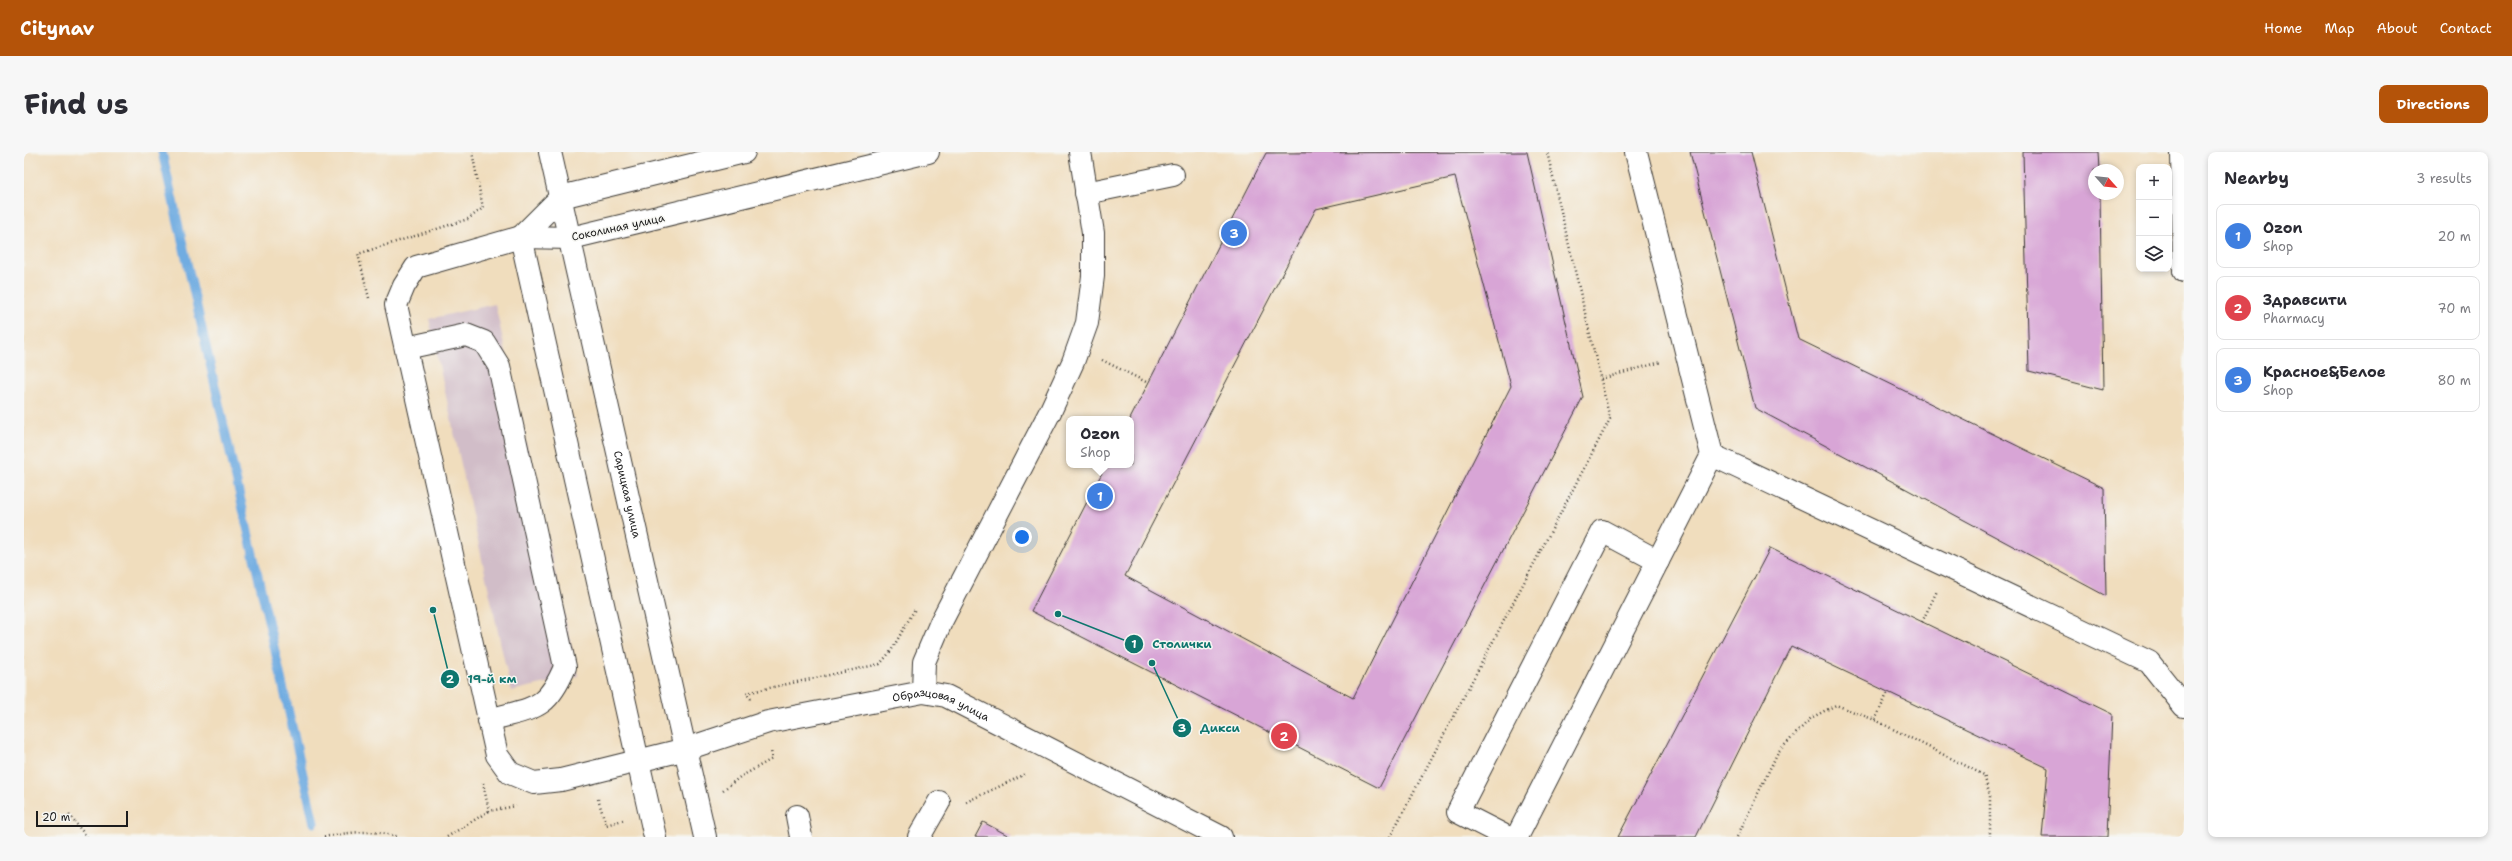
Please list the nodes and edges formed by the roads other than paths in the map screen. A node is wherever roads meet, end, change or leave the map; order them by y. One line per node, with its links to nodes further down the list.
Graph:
1 (550, 152): 9 (street, Сарицкая улица)
2 (744, 152): 9 (street)
3 (928, 152): 11 (street, Соколиная улица)
4 (1080, 152): 8 (street)
5 (1636, 152): 14 (street)
6 (2182, 152): 12 (street)
7 (1173, 176): 8 (street)
8 (1086, 193): 16 (street)
9 (561, 196): 10 (street); 11 (street, Сарицкая улица)
10 (521, 238): 11 (street, Соколиная улица); 13 (street, Соколиная улица); 20 (street)
11 (571, 238): 19 (street, Сарицкая улица)
12 (2184, 271)
13 (406, 348): 18 (street, Образцовая улица); 18 (street)
14 (1712, 455): 15 (street); 17 (street)
15 (1658, 561): 24 (street); 25 (street)
16 (923, 692): 19 (street, Образцовая улица); 23 (street, Образцовая улица)
17 (2184, 706)
18 (489, 720): 20 (street, Образцовая улица)
19 (686, 749): 20 (street, Образцовая улица); 22 (street, Сарицкая улица)
20 (638, 762): 21 (street)
21 (655, 837)
22 (705, 837)
23 (1222, 837)
24 (1507, 837)
25 (1517, 837)

